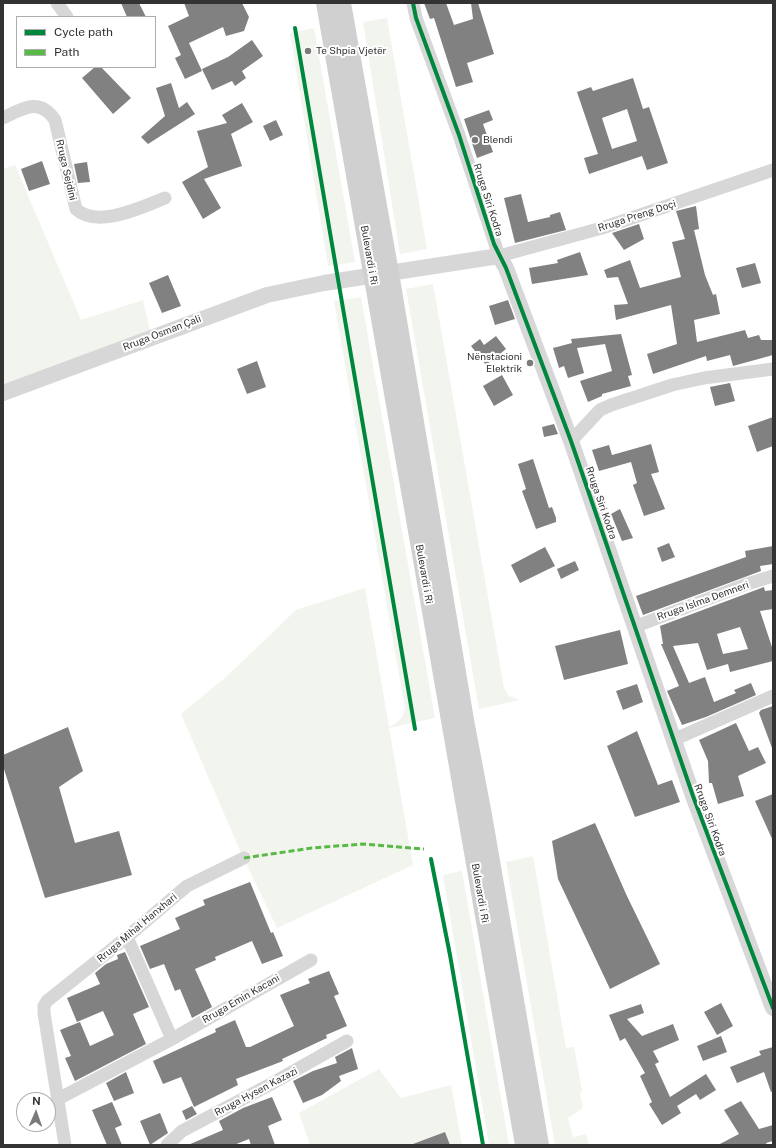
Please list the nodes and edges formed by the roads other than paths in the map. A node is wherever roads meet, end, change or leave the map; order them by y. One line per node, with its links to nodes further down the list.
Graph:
1 (57, 3): 5 (street)
2 (325, 3): 10 (main road, Bulevardi i Ri)
3 (342, 3): 10 (main road, Bulevardi i Ri)
4 (413, 3): 9 (street, Rruga Siri Kodra)
5 (66, 16)
6 (3, 118): 8 (street, Rruga Sejdini)
7 (773, 170): 9 (street, Rruga Preng Doçi)
8 (165, 198)
9 (499, 256): 10 (street, Rruga Osman Çali); 13 (street, Rruga Siri Kodra)
10 (381, 274): 12 (street, Rruga Osman Çali); 27 (main road, Bulevardi i Ri); 28 (main road, Bulevardi i Ri)
11 (773, 368): 13 (street)
12 (3, 393)
13 (571, 441): 15 (street, Rruga Siri Kodra)
14 (773, 576): 15 (street, Rruga Islma Demneri)
15 (634, 627): 17 (street, Rruga Siri Kodra)
16 (773, 696): 17 (street)
17 (673, 740): 21 (street, Rruga Siri Kodra)
18 (244, 858): 19 (street, Rruga Mihal Hanxhari)
19 (127, 937): 22 (street); 24 (street, Rruga Mihal Hanxhari)
20 (311, 960): 22 (street, Rruga Emin Kacani)
21 (773, 1008)
22 (172, 1039): 24 (street, Rruga Emin Kacani)
23 (347, 1041): 26 (street, Rruga Hysen Kazazi)
24 (58, 1099): 25 (street)
25 (65, 1145)
26 (167, 1145)
27 (524, 1145)
28 (540, 1145)

